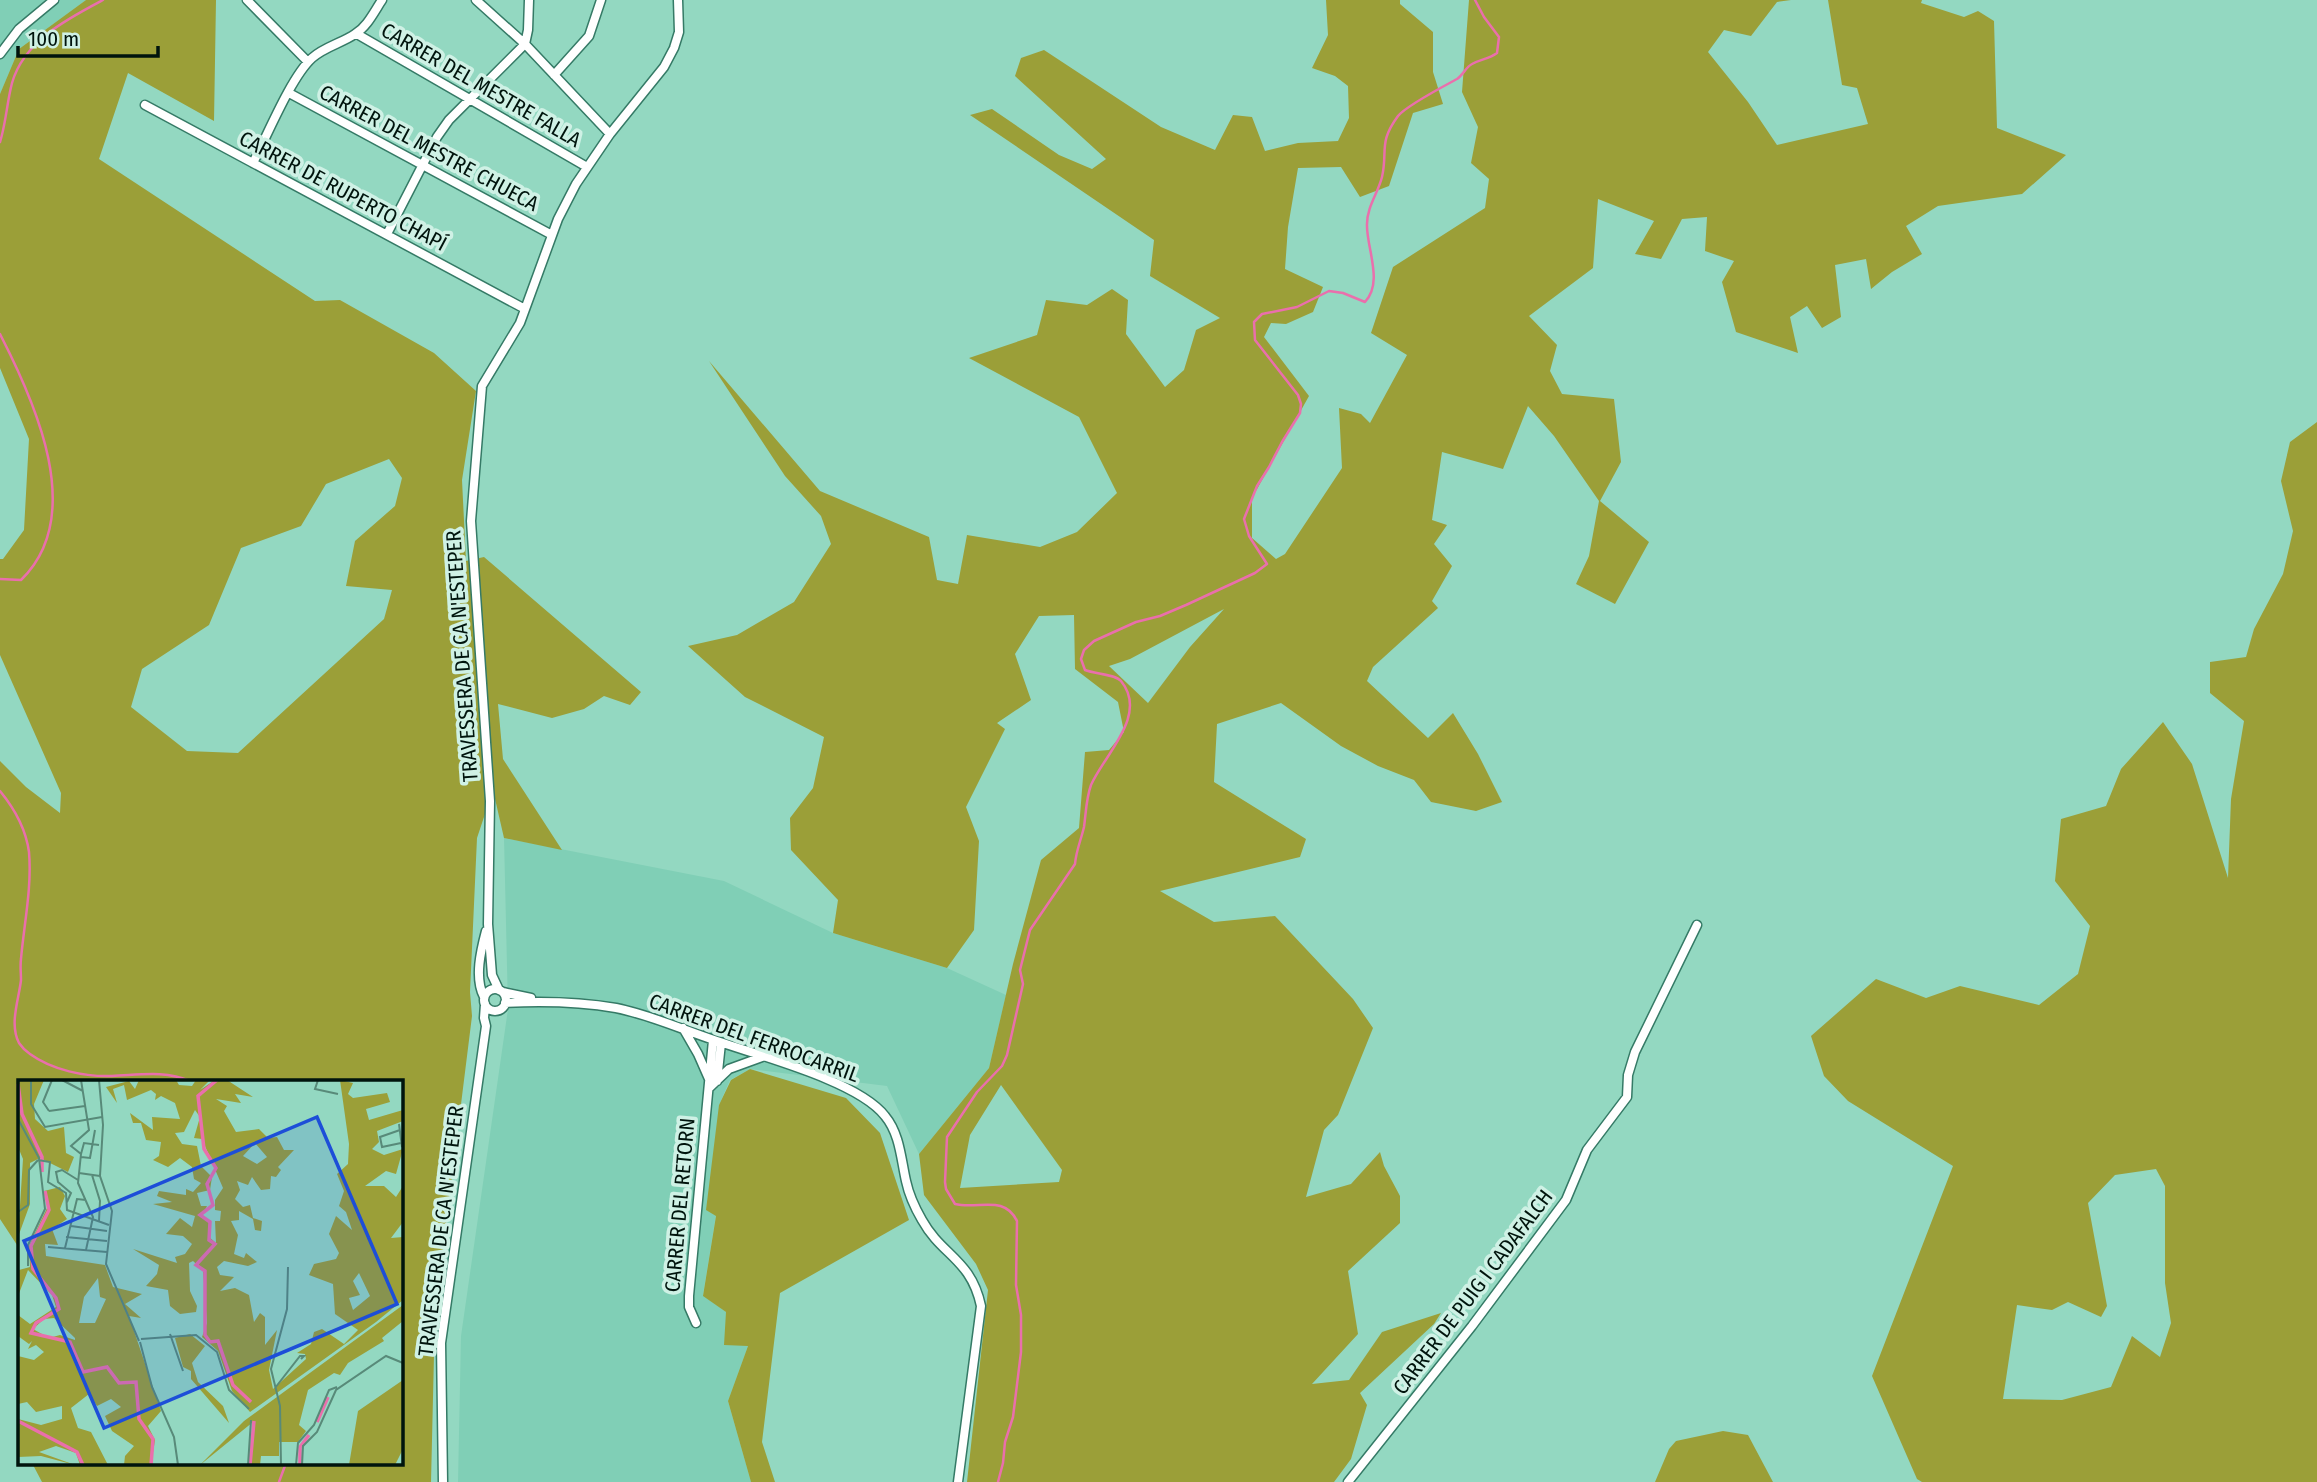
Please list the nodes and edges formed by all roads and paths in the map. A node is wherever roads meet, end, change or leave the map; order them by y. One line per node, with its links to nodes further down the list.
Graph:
1 (54, 0): 10 (street)
2 (247, 0): 11 (street)
3 (382, 0): 8 (street)
4 (476, 0): 9 (street)
5 (529, 0): 9 (street)
6 (601, 0): 12 (street)
7 (678, 0): 16 (street)
8 (357, 34): 11 (street); 14 (street, CARRER DEL MESTRE FALLA)
9 (525, 44): 12 (street); 14 (street)
10 (0, 54)
11 (308, 62): 13 (street)
12 (554, 75): 16 (street)
13 (289, 93): 17 (street); 18 (street, CARRER DEL MESTRE CHUECA)
14 (472, 99): 18 (street); 19 (street, CARRER DEL MESTRE FALLA)
15 (145, 105): 17 (street, CARRER DE RUPERTO CHAPÍ)
16 (610, 134): 19 (street)
17 (253, 163): 20 (street, CARRER DE RUPERTO CHAPÍ)
18 (422, 164): 20 (street); 21 (street, CARRER DEL MESTRE CHUECA)
19 (587, 167): 21 (street)
20 (387, 234): 22 (street, CARRER DE RUPERTO CHAPÍ)
21 (552, 235): 22 (street)
22 (526, 309): 23 (street, TRAVESSERA DE CA N'ESTEPER)
23 (488, 925): 25 (street, TRAVESSERA DE CA N'ESTEPER); 26 (street, TRAVESSERA DE CA N'ESTEPER)
24 (1697, 925): 38 (street, CARRER DE PUIG I CADAFALCH)
25 (501, 991): 26 (street); 27 (street, CARRER DEL FERROCARRIL); 28 (street)
26 (484, 1000): 29 (street); 30 (street, TRAVESSERA DE CA N'ESTEPER)
27 (544, 1001): 28 (street, CARRER DEL FERROCARRIL); 31 (street, CARRER DEL FERROCARRIL)
28 (505, 1003): 29 (street)
29 (498, 1010): 30 (street, TRAVESSERA DE CA N'ESTEPER)
30 (486, 1026): 36 (street, TRAVESSERA DE CA N'ESTEPER)
31 (683, 1028): 32 (street, CARRER DEL FERROCARRIL); 34 (street, CARRER DEL RETORN)
32 (717, 1041): 33 (street, CARRER DEL FERROCARRIL); 34 (street, CARRER DEL RETORN)
33 (762, 1057): 34 (street); 37 (street, CARRER DEL FERROCARRIL)
34 (712, 1083): 35 (street, CARRER DEL RETORN)
35 (695, 1323)
36 (443, 1482)
37 (958, 1482)
38 (1348, 1482)

